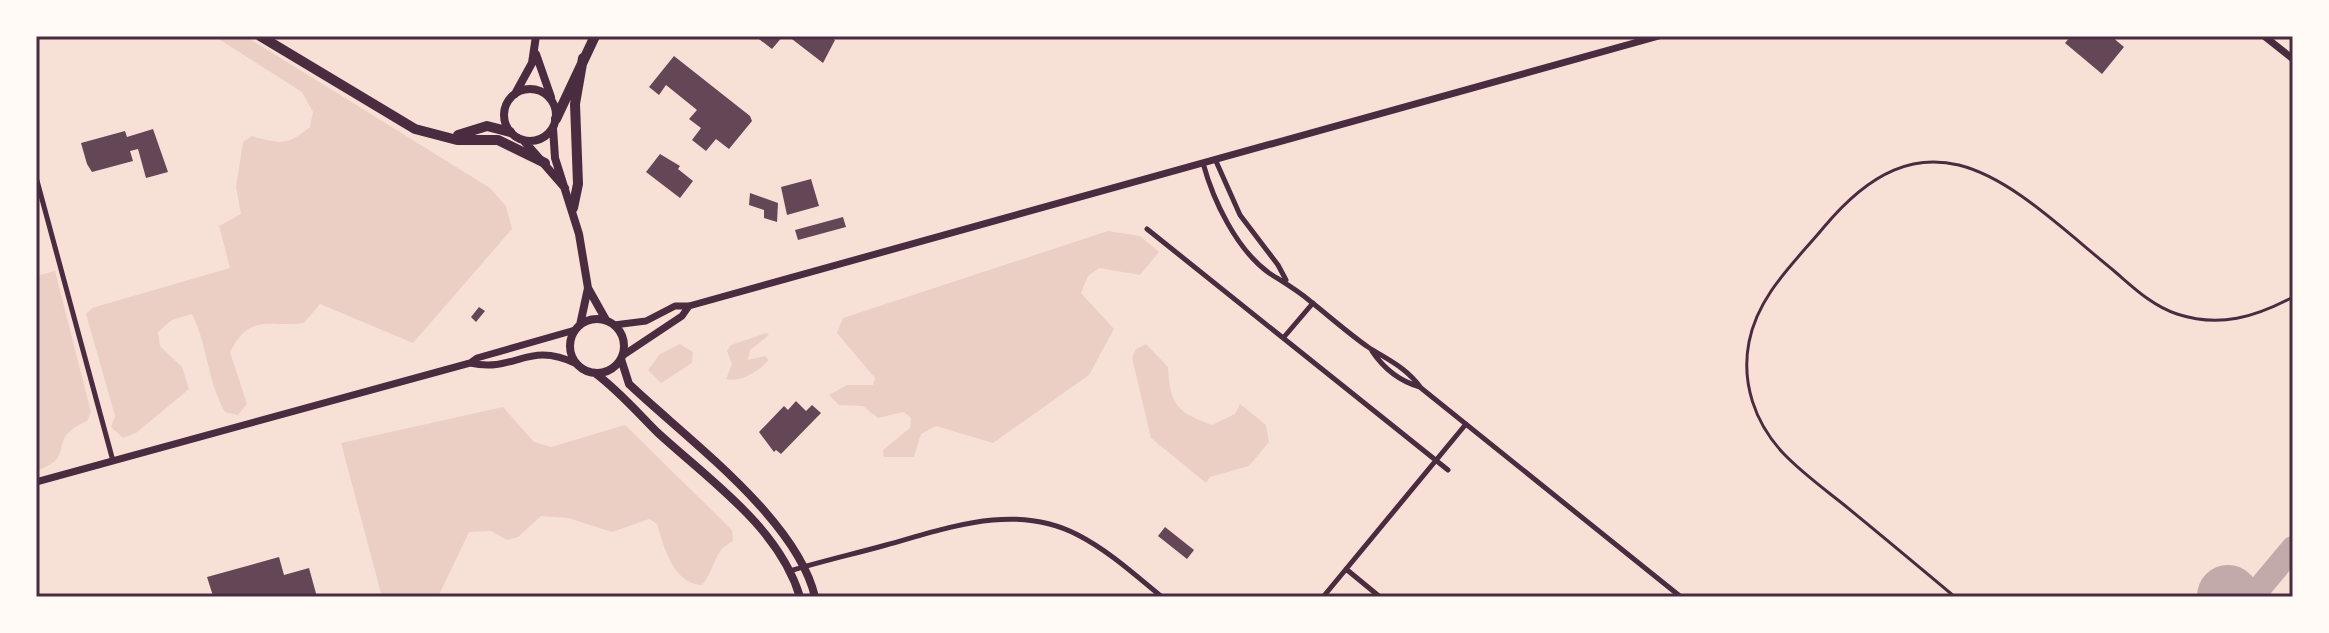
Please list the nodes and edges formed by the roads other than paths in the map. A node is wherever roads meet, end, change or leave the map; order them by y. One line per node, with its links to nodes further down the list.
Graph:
1 (260, 36): 13 (highway)
2 (536, 36): 6 (main road)
3 (595, 36): 7 (highway)
4 (1659, 36): 15 (street)
5 (2264, 36): 8 (street)
6 (535, 53): 9 (main road); 10 (main road)
7 (583, 58): 11 (highway); 20 (highway)
8 (2293, 59)
9 (514, 95): 10 (main road); 12 (main road)
10 (553, 102): 11 (main road)
11 (555, 124): 14 (main road); 19 (main road)
12 (510, 132): 13 (highway); 14 (main road)
13 (444, 137): 17 (highway)
14 (523, 141): 17 (main road)
15 (1215, 158): 16 (street); 22 (street)
16 (1203, 162): 22 (street); 26 (street)
17 (545, 163): 19 (main road)
18 (36, 177): 38 (street)
19 (568, 194): 20 (main road)
20 (573, 208): 23 (main road)
21 (1147, 229): 29 (street)
22 (1286, 281): 25 (street)
23 (588, 288): 27 (main road); 28 (main road)
24 (2293, 297): 51 (lane)
25 (1313, 303): 29 (street); 30 (street)
26 (689, 306): 27 (street); 31 (street)
27 (610, 323): 28 (main road); 31 (main road)
28 (577, 327): 32 (street); 33 (main road)
29 (1284, 337): 37 (street)
30 (1370, 348): 35 (street); 35 (street)
31 (622, 358): 34 (main road); 41 (main road)
32 (470, 363): 33 (street); 38 (street)
33 (577, 364): 34 (main road)
34 (595, 373): 43 (main road)
35 (1421, 388): 36 (street)
36 (1466, 424): 37 (street); 44 (street)
37 (1436, 460): 39 (street); 42 (street)
38 (113, 461): 40 (street)
39 (1448, 470)
40 (36, 482)
41 (806, 566): 43 (street); 46 (main road); 47 (street)
42 (1346, 569): 48 (street); 49 (street)
43 (790, 571): 45 (main road)
44 (1671, 594): 50 (street)
45 (800, 597)
46 (815, 597)
47 (1162, 597)
48 (1323, 597)
49 (1380, 597)
50 (1681, 597)
51 (1955, 597)

